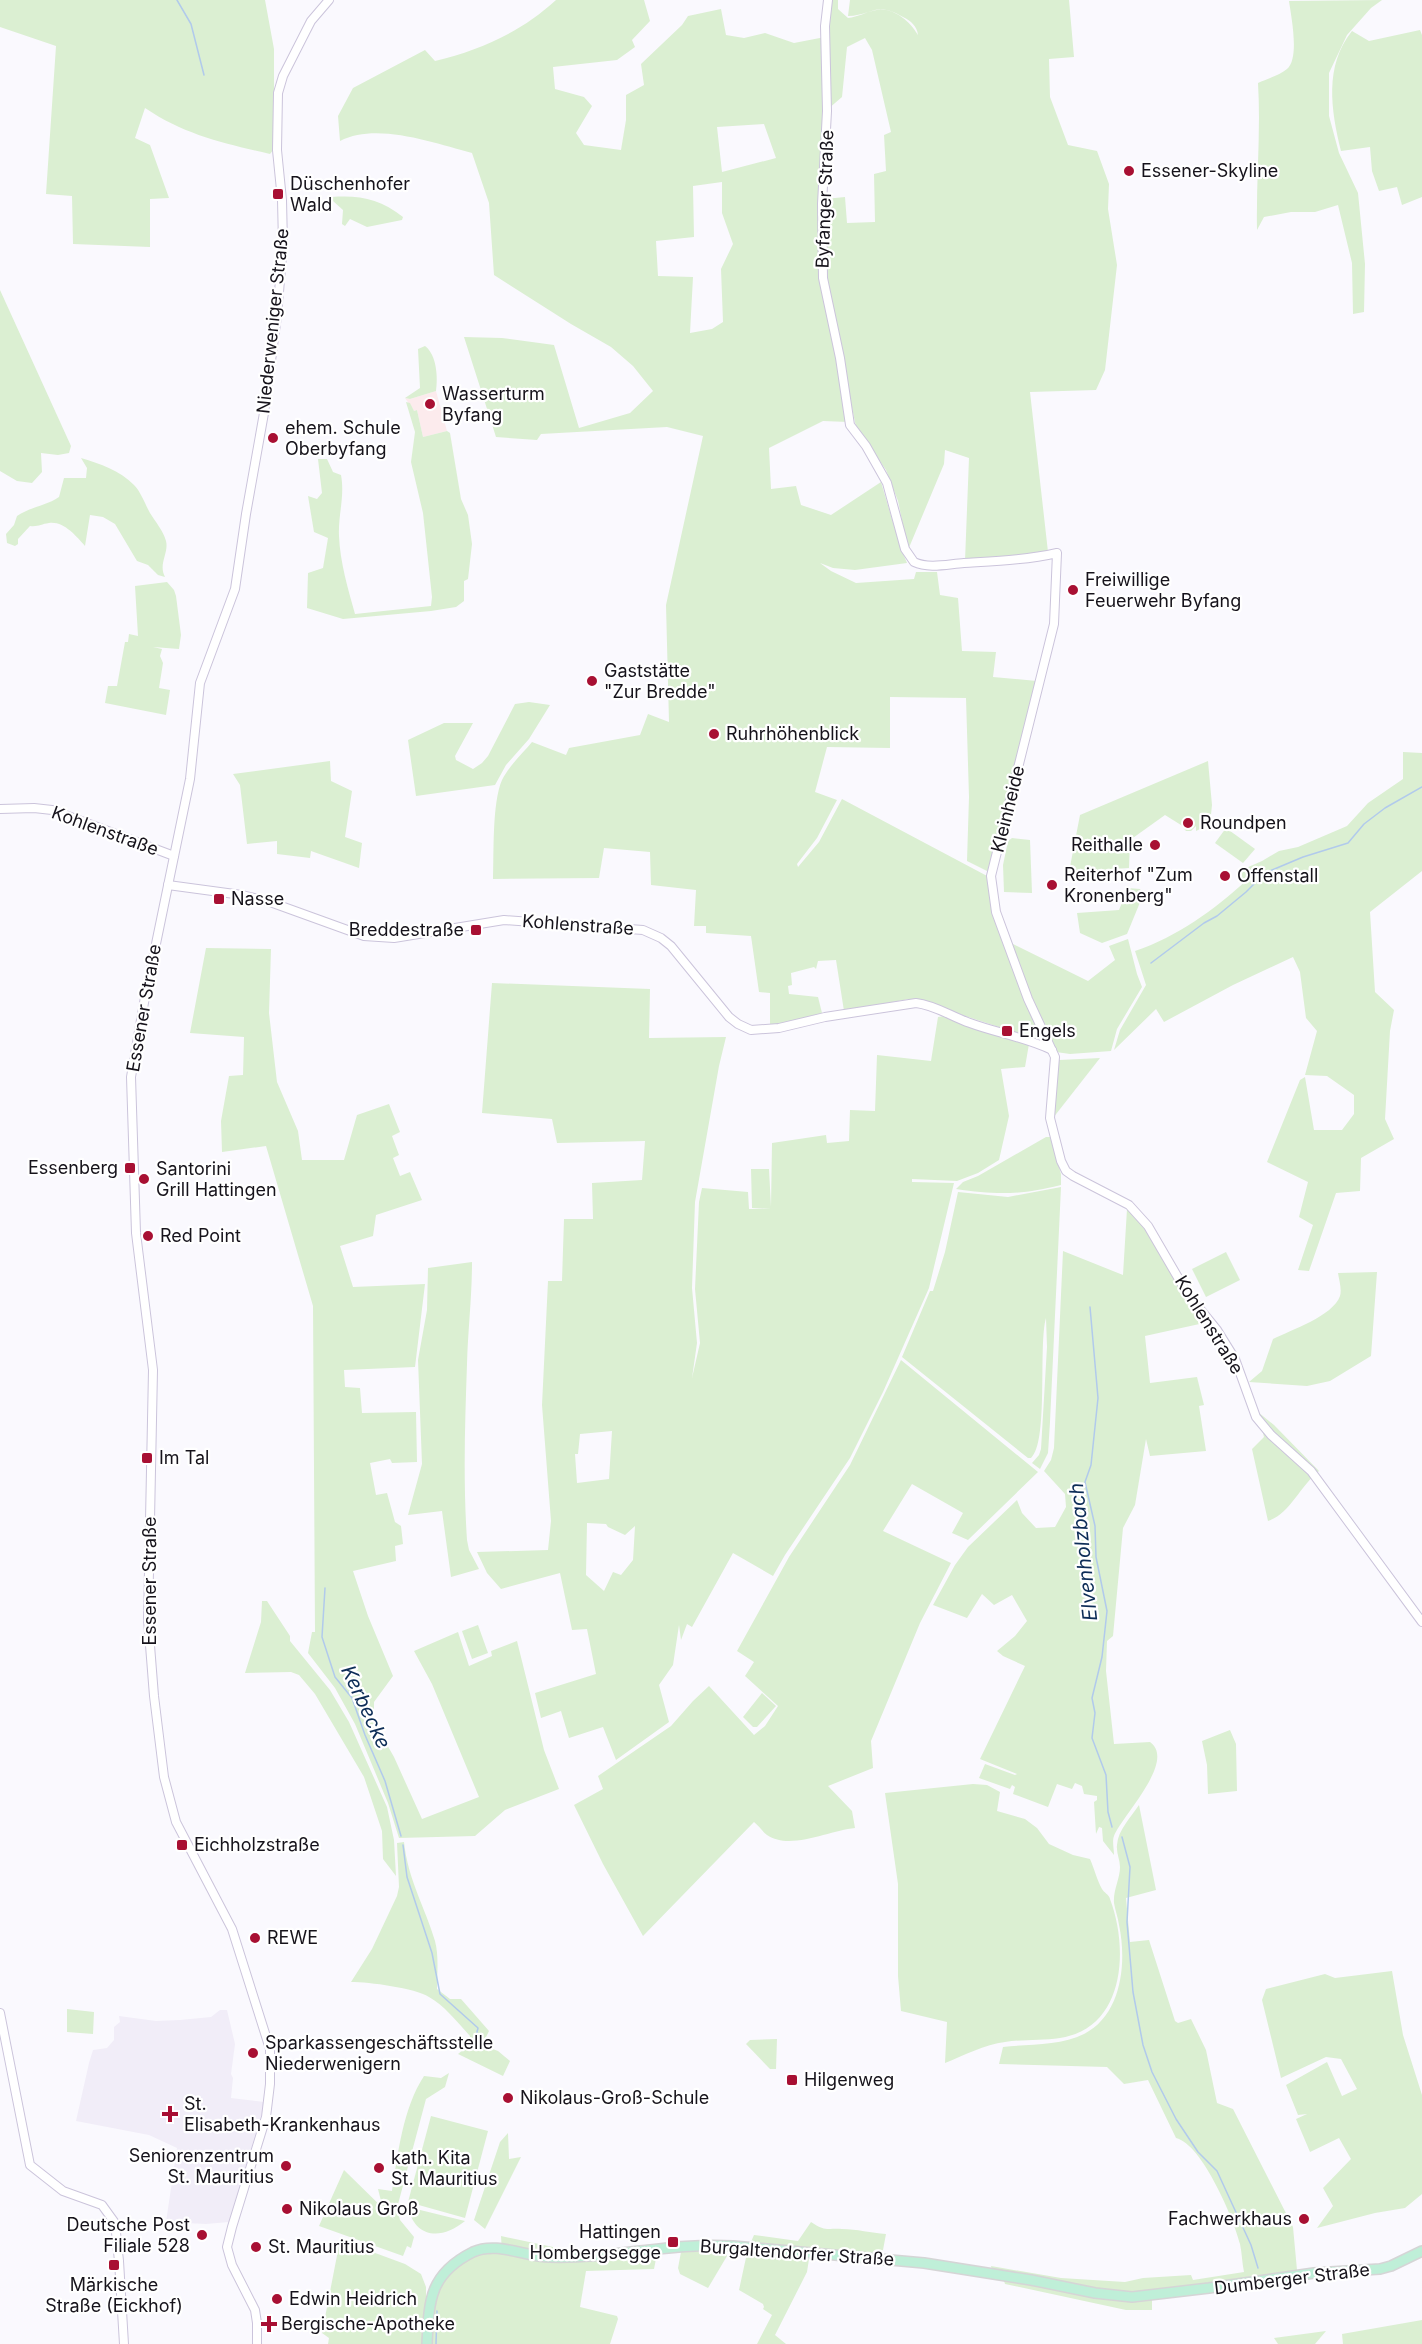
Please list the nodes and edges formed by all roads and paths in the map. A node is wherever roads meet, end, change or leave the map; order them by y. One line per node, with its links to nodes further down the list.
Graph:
1 (329, 0): 4 (street, Niederweniger Straße)
2 (828, 0): 3 (street, Byfanger Straße)
3 (1057, 553): 8 (street, Kleinheide)
4 (188, 790): 6 (street, Essener Straße)
5 (0, 809): 6 (street, Kohlenstraße)
6 (174, 856): 7 (street, Essener Straße)
7 (168, 885): 8 (street, Kohlenstraße); 14 (street, Essener Straße)
8 (1053, 1053): 9 (street, Kohlenstraße)
9 (1422, 1622)
10 (0, 2013): 13 (street)
11 (1422, 2251): 12 (main road, Dumberger Straße)
12 (1158, 2294): 15 (main road, Burgaltendorfer Straße)
13 (124, 2344)
14 (257, 2344)
15 (427, 2344)

